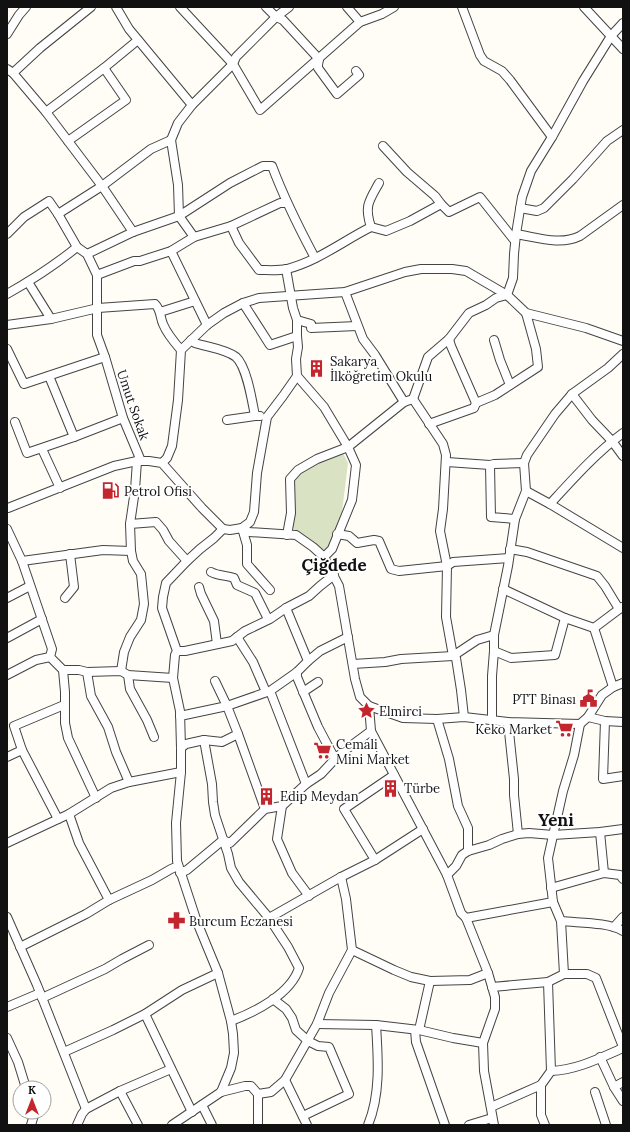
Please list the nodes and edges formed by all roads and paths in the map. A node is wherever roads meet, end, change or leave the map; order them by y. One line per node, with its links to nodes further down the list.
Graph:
1 (26, 7): 14 (street)
2 (91, 7): 21 (street)
3 (116, 7): 16 (street)
4 (180, 7): 19 (street)
5 (266, 7): 11 (street)
6 (289, 7): 11 (street)
7 (347, 7): 12 (street)
8 (394, 7): 12 (street)
9 (462, 7): 26 (street)
10 (584, 7): 15 (street)
11 (276, 18): 18 (street); 19 (street)
12 (360, 22): 18 (street)
13 (623, 23): 15 (street)
14 (7, 34)
15 (611, 36): 17 (street); 26 (street)
16 (138, 40): 20 (street); 23 (street)
17 (623, 49)
18 (319, 59): 19 (street); 22 (street)
19 (233, 64): 23 (street)
20 (104, 68): 24 (street); 28 (street)
21 (10, 71): 24 (street)
22 (356, 71)
23 (192, 105): 27 (street)
24 (46, 112): 28 (street)
25 (623, 130): 35 (street)
26 (552, 137): 35 (street)
27 (171, 140): 31 (street); 37 (street)
28 (68, 141): 31 (street)
29 (383, 146): 33 (street)
30 (379, 182): 39 (street)
31 (102, 186): 36 (street); 40 (street)
32 (287, 203): 37 (street); 38 (street); 47 (street)
33 (441, 204): 39 (street); 43 (street)
34 (623, 206): 43 (street)
35 (520, 208): 43 (street)
36 (58, 214): 41 (street); 44 (street)
37 (179, 216): 40 (street); 42 (street)
38 (231, 226): 42 (street); 48 (street)
39 (371, 227): 47 (street)
40 (133, 232): 46 (street)
41 (7, 234)
42 (194, 237): 45 (street)
43 (516, 237): 53 (street)
44 (77, 246): 46 (street); 50 (street)
45 (171, 251): 49 (street); 55 (street)
46 (87, 254): 49 (street)
47 (315, 258): 48 (street)
48 (286, 269): 54 (street)
49 (97, 275): 57 (street, Umut Sokak)
50 (28, 282): 52 (street); 60 (street)
51 (345, 292): 53 (street); 54 (street); 64 (street)
52 (7, 294)
53 (507, 295): 59 (street); 67 (street)
54 (291, 296): 56 (street); 61 (street)
55 (195, 301): 58 (street); 63 (street)
56 (243, 303): 63 (street); 65 (street)
57 (98, 308): 58 (street); 60 (street); 73 (street, Umut Sokak)
58 (160, 312): 71 (street)
59 (526, 313): 69 (street); 76 (street)
60 (51, 318): 62 (street)
61 (297, 320): 64 (street); 65 (street)
62 (7, 325)
63 (207, 325): 66 (street)
64 (357, 326): 79 (street)
65 (297, 336): 75 (street)
66 (191, 340): 71 (street); 81 (street)
67 (449, 340): 78 (street); 80 (street)
68 (494, 340): 76 (street)
69 (623, 341)
70 (7, 349): 74 (street)
71 (181, 350): 96 (street)
72 (623, 354): 77 (street)
73 (105, 357): 74 (street); 83 (street, Umut Sokak)
74 (49, 376): 88 (street)
75 (297, 376): 82 (street); 90 (street)
76 (510, 385): 80 (street)
77 (572, 394): 89 (street); 95 (street)
78 (413, 399): 79 (street); 86 (street)
79 (404, 402): 90 (street)
80 (476, 403): 86 (street)
81 (255, 416): 82 (street); 84 (street)
82 (266, 417): 104 (street)
83 (123, 418): 88 (street); 93 (street, Umut Sokak)
84 (227, 420)
85 (15, 422): 91 (street)
86 (429, 424): 94 (street)
87 (623, 433): 89 (street)
88 (74, 437): 91 (street)
89 (612, 441): 92 (street); 100 (street)
90 (348, 447): 107 (street); 108 (street)
91 (42, 448): 98 (street)
92 (623, 456)
93 (139, 461): 96 (street); 98 (street); 103 (street, Umut Sokak)
94 (447, 462): 97 (street); 117 (street)
95 (524, 463): 97 (street); 99 (street)
96 (162, 464): 106 (street)
97 (490, 465): 102 (street)
98 (60, 488): 101 (street)
99 (526, 491): 100 (street); 102 (street)
100 (550, 504): 110 (street)
101 (7, 509)
102 (515, 519): 109 (street)
103 (130, 524): 111 (street, Umut Sokak); 116 (street)
104 (242, 528): 106 (street); 108 (street); 123 (street)
105 (7, 529): 115 (street)
106 (222, 529): 116 (street)
107 (337, 534): 113 (street); 117 (street)
108 (287, 535): 113 (street)
109 (510, 548): 114 (street); 127 (street)
110 (623, 548)
111 (131, 551): 112 (street); 146 (street, Umut Sokak)
112 (70, 554): 115 (street); 125 (street)
113 (324, 557): 119 (street)
114 (509, 558): 117 (street); 122 (street)
115 (22, 561): 120 (street)
116 (187, 561): 137 (street)
117 (447, 566): 139 (street)
118 (211, 572): 130 (street)
119 (334, 575): 126 (street); 134 (street)
120 (30, 586): 124 (street); 129 (street)
121 (199, 587): 136 (street)
122 (504, 589): 128 (street); 132 (street)
123 (270, 590)
124 (7, 598)
125 (65, 598)
126 (286, 608): 130 (street); 141 (street)
127 (621, 608): 131 (street)
128 (565, 618): 131 (street); 138 (street)
129 (42, 619): 135 (street); 140 (street)
130 (268, 619): 133 (street)
131 (594, 628): 152 (street)
132 (494, 635): 138 (street); 139 (street)
133 (237, 637): 136 (street); 153 (street)
134 (348, 637): 141 (street); 142 (street)
135 (7, 638)
136 (217, 644): 137 (street)
137 (177, 651): 148 (street)
138 (494, 651): 162 (street)
139 (453, 656): 142 (street); 159 (street)
140 (50, 657): 143 (street); 147 (street)
141 (308, 661): 145 (street)
142 (353, 664): 157 (street)
143 (63, 670): 144 (street); 155 (street)
144 (87, 672): 146 (street); 178 (street)
145 (297, 672): 153 (street); 154 (street)
146 (125, 673): 148 (street); 169 (street)
147 (7, 675)
148 (173, 678): 158 (street)
149 (215, 681): 156 (street)
150 (318, 682): 154 (street)
151 (623, 683): 152 (street)
152 (614, 687): 160 (street)
153 (268, 692): 156 (street); 179 (street)
154 (303, 692): 174 (street)
155 (64, 705): 172 (street); 180 (street)
156 (227, 706): 158 (street); 168 (street)
157 (370, 706): 161 (street); 167 (street)
158 (180, 716): 171 (street)
159 (464, 717): 161 (street); 162 (street)
160 (588, 717): 163 (street); 166 (street)
161 (437, 719): 192 (street)
162 (492, 720): 164 (street)
163 (605, 721): 165 (street); 177 (street)
164 (508, 722): 166 (street); 188 (street)
165 (623, 722)
166 (580, 724): 189 (street)
167 (371, 731): 174 (street); 176 (street)
168 (238, 734): 170 (street); 182 (street)
169 (154, 737)
170 (204, 740): 171 (street); 190 (street)
171 (181, 748): 175 (street)
172 (22, 750): 173 (street); 184 (street)
173 (7, 757)
174 (335, 759): 179 (street)
175 (181, 772): 178 (street); 194 (street)
176 (394, 774): 185 (street); 193 (street)
177 (623, 776)
178 (129, 782): 180 (street)
179 (306, 784): 181 (street)
180 (96, 798): 183 (street)
181 (282, 806): 182 (street); 200 (street)
182 (265, 809): 190 (street)
183 (69, 814): 184 (street); 201 (street)
184 (58, 819): 191 (street)
185 (423, 829): 193 (street); 196 (street)
186 (623, 829): 187 (street)
187 (600, 832): 189 (street); 195 (street)
188 (518, 834): 189 (street); 192 (street)
189 (553, 835): 199 (street)
190 (223, 840): 194 (street); 205 (street)
191 (7, 843)
192 (468, 851): 196 (street)
193 (375, 860): 197 (street)
194 (179, 870): 201 (street); 213 (street)
195 (604, 873): 198 (street); 199 (street)
196 (447, 875): 206 (street)
197 (341, 877): 200 (street); 212 (street)
198 (623, 879)
199 (552, 888): 202 (street)
200 (309, 896): 205 (street)
201 (109, 900): 211 (street)
202 (553, 902): 206 (street); 207 (street)
203 (7, 917): 211 (street)
204 (623, 917): 208 (street)
205 (269, 918): 220 (street)
206 (466, 918): 214 (street)
207 (561, 921): 208 (street); 215 (street)
208 (614, 927): 209 (street)
209 (623, 931)
210 (149, 946): 219 (street)
211 (20, 947): 219 (street)
212 (352, 950): 216 (street); 224 (street)
213 (218, 973): 222 (street); 223 (street)
214 (488, 973): 216 (street); 218 (street)
215 (564, 974): 217 (street); 230 (street)
216 (430, 981): 226 (street)
217 (548, 982): 218 (street); 234 (street)
218 (492, 988): 229 (street)
219 (41, 995): 221 (street); 231 (street)
220 (273, 999): 223 (street); 228 (street)
221 (7, 1007)
222 (144, 1014): 231 (street); 233 (street)
223 (231, 1021): 241 (street)
224 (317, 1024): 225 (street); 228 (street)
225 (376, 1025): 226 (street); 257 (street)
226 (417, 1030): 229 (street); 258 (street)
227 (7, 1038): 235 (street)
228 (308, 1041): 236 (street); 249 (street)
229 (483, 1043): 246 (street)
230 (623, 1048): 232 (street)
231 (64, 1052): 247 (street)
232 (600, 1057): 234 (street); 239 (street)
233 (171, 1069): 240 (street); 248 (street)
234 (551, 1071): 238 (street)
235 (24, 1080)
236 (285, 1080): 243 (street); 249 (street)
237 (623, 1082): 239 (street)
238 (541, 1085): 246 (street); 260 (street)
239 (614, 1087): 244 (street)
240 (120, 1091): 247 (street); 252 (street)
241 (221, 1092): 243 (street); 245 (street)
242 (594, 1092): 261 (street)
243 (258, 1094): 255 (street)
244 (623, 1101)
245 (202, 1105): 248 (street); 254 (street)
246 (491, 1107): 250 (street)
247 (86, 1109): 251 (street)
248 (192, 1112): 253 (street)
249 (303, 1116): 256 (street)
250 (493, 1121): 259 (street)
251 (77, 1125)
252 (138, 1125)
253 (172, 1125)
254 (212, 1125)
255 (258, 1125)
256 (307, 1125)
257 (368, 1125)
258 (444, 1125)
259 (469, 1125)
260 (545, 1125)
261 (606, 1125)

